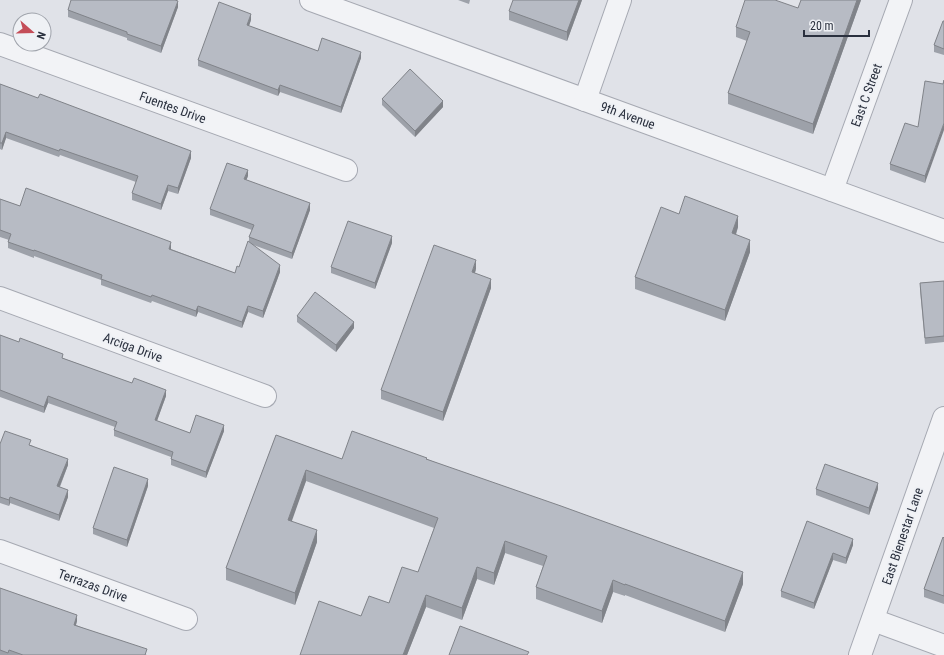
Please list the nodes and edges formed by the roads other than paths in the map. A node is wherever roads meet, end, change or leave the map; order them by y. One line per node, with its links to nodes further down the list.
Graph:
1 (311, 0): 5 (street, 9th Avenue)
2 (620, 0): 5 (street)
3 (900, 0): 7 (street, East C Street)
4 (0, 44): 6 (street, Fuentes Drive)
5 (585, 100): 7 (street, 9th Avenue)
6 (346, 170)
7 (832, 190): 8 (street, 9th Avenue)
8 (944, 231)
9 (0, 298): 10 (street, Arciga Drive)
10 (265, 396)
11 (944, 418): 14 (street, East Bienestar Lane)
12 (0, 551): 13 (street, Terrazas Drive)
13 (186, 618)
14 (873, 620): 15 (street); 16 (street, East Bienestar Lane)
15 (944, 646)
16 (860, 655)

